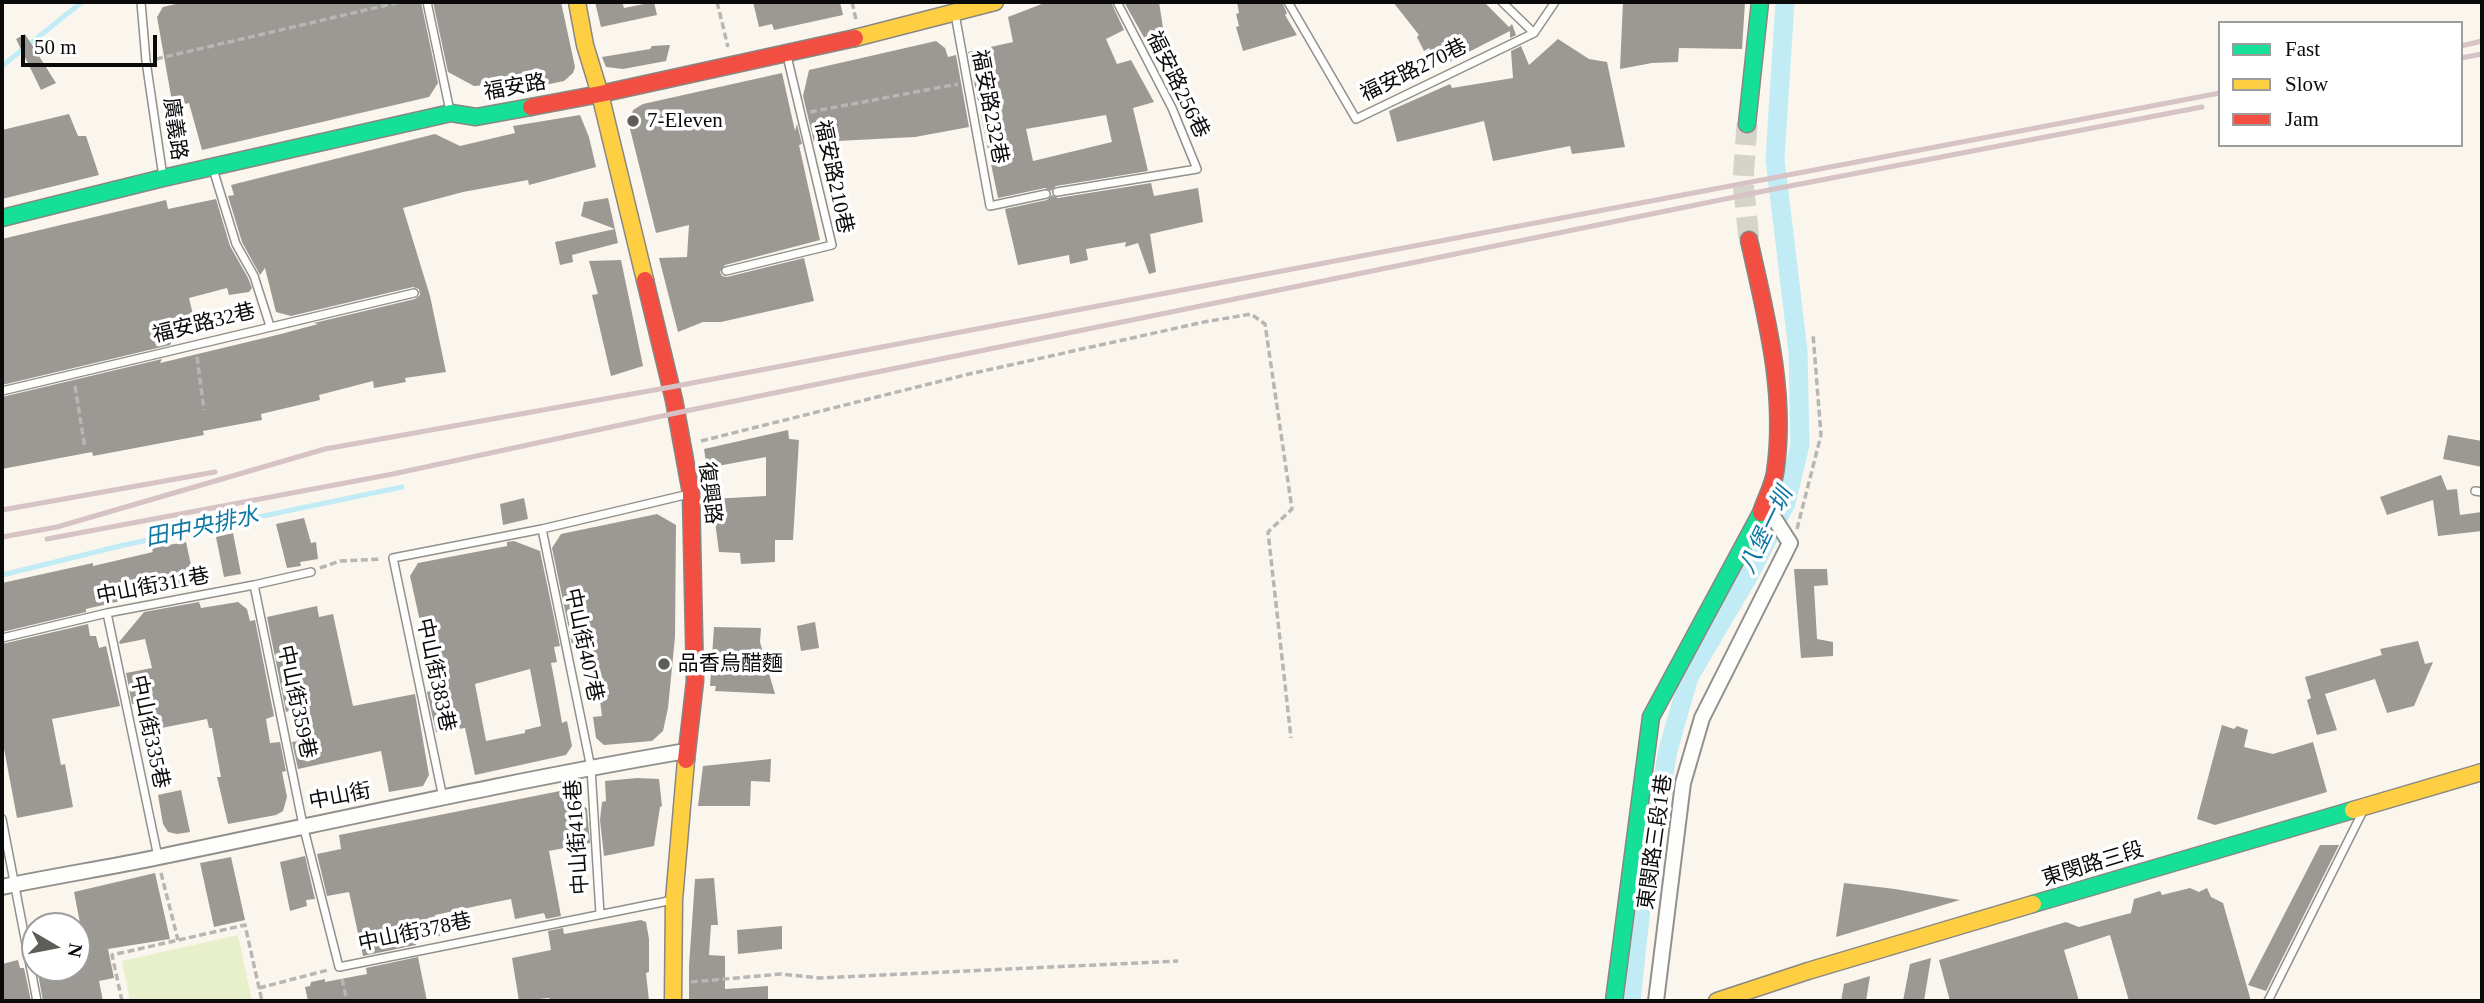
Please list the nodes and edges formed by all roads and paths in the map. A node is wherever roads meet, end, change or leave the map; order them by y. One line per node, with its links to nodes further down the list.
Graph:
1 (141, 2): 15 (lane, 廣義路)
2 (400, 2): 15 (path)
3 (427, 2): 19 (lane)
4 (576, 2): 18 (street, 復興路)
5 (717, 2): 16 (path)
6 (995, 2): 12 (street, 福安路)
7 (1116, 2): 24 (lane, 福安路256巷)
8 (1288, 2): 13 (lane, 福安路270巷)
9 (1502, 2): 13 (lane)
10 (1555, 2): 13 (lane)
11 (1760, 2): 21 (street)
12 (955, 14): 14 (street, 福安路); 17 (lane, 福安路232巷)
13 (1534, 33)
14 (786, 52): 16 (street, 福安路); 20 (lane, 福安路210巷)
15 (146, 61): 23 (lane, 廣義路)
16 (732, 64): 18 (street, 福安路)
17 (967, 82): 20 (path); 25 (lane, 福安路232巷)
18 (600, 94): 19 (street, 福安路); 36 (street, 復興路)
19 (451, 113): 22 (street, 福安路)
20 (801, 114): 28 (lane, 福安路210巷)
21 (1747, 124)
22 (213, 168): 23 (street, 福安路); 30 (lane)
23 (163, 178): 26 (street, 福安路)
24 (1057, 192)
25 (1046, 194)
26 (2, 218)
27 (1749, 240): 39 (street)
28 (726, 271)
29 (414, 293): 30 (lane, 福安路32巷)
30 (270, 326): 32 (lane, 福安路32巷)
31 (1813, 334): 41 (path)
32 (196, 344): 33 (lane, 福安路32巷); 35 (path)
33 (74, 374): 34 (lane, 福安路32巷); 37 (path)
34 (2, 391)
35 (204, 410)
36 (682, 446): 38 (street, 復興路); 47 (path)
37 (85, 448)
38 (691, 493): 40 (lane); 48 (street, 復興路)
39 (1765, 504): 41 (street); 69 (street)
40 (542, 529): 42 (lane); 49 (lane, 中山街407巷)
41 (1790, 543): 70 (street, 東閔路三段1巷)
42 (393, 558): 43 (path); 51 (lane, 中山街383巷)
43 (311, 572): 44 (lane, 中山街311巷)
44 (254, 585): 45 (lane, 中山街311巷); 54 (lane, 中山街359巷)
45 (107, 613): 46 (lane, 中山街311巷); 55 (lane, 中山街335巷)
46 (2, 638)
47 (1290, 738)
48 (686, 751): 49 (street, 中山街); 57 (street, 復興路)
49 (591, 768): 51 (street, 中山街); 58 (lane, 中山街416巷)
50 (2482, 772): 52 (street, 東閔路三段)
51 (443, 799): 54 (street, 中山街)
52 (2365, 806): 71 (street, 東閔路三段); 72 (lane)
53 (2, 819): 56 (lane)
54 (303, 825): 55 (street, 中山街); 61 (lane, 中山街378巷)
55 (158, 858): 56 (street, 中山街); 59 (path)
56 (9, 885): 64 (lane)
57 (674, 900): 58 (lane, 中山街416巷); 62 (street, 復興路)
58 (600, 914): 61 (lane, 中山街378巷)
59 (178, 940): 63 (path); 65 (path)
60 (1178, 961): 62 (path)
61 (339, 967): 63 (path); 67 (path)
62 (672, 984): 68 (street, 復興路)
63 (259, 988): 66 (path)
64 (37, 1001)
65 (122, 1001)
66 (262, 1001)
67 (347, 1001)
68 (673, 1001)
69 (1614, 1001)
70 (1656, 1001)
71 (1717, 1001)
72 (2268, 1001)

